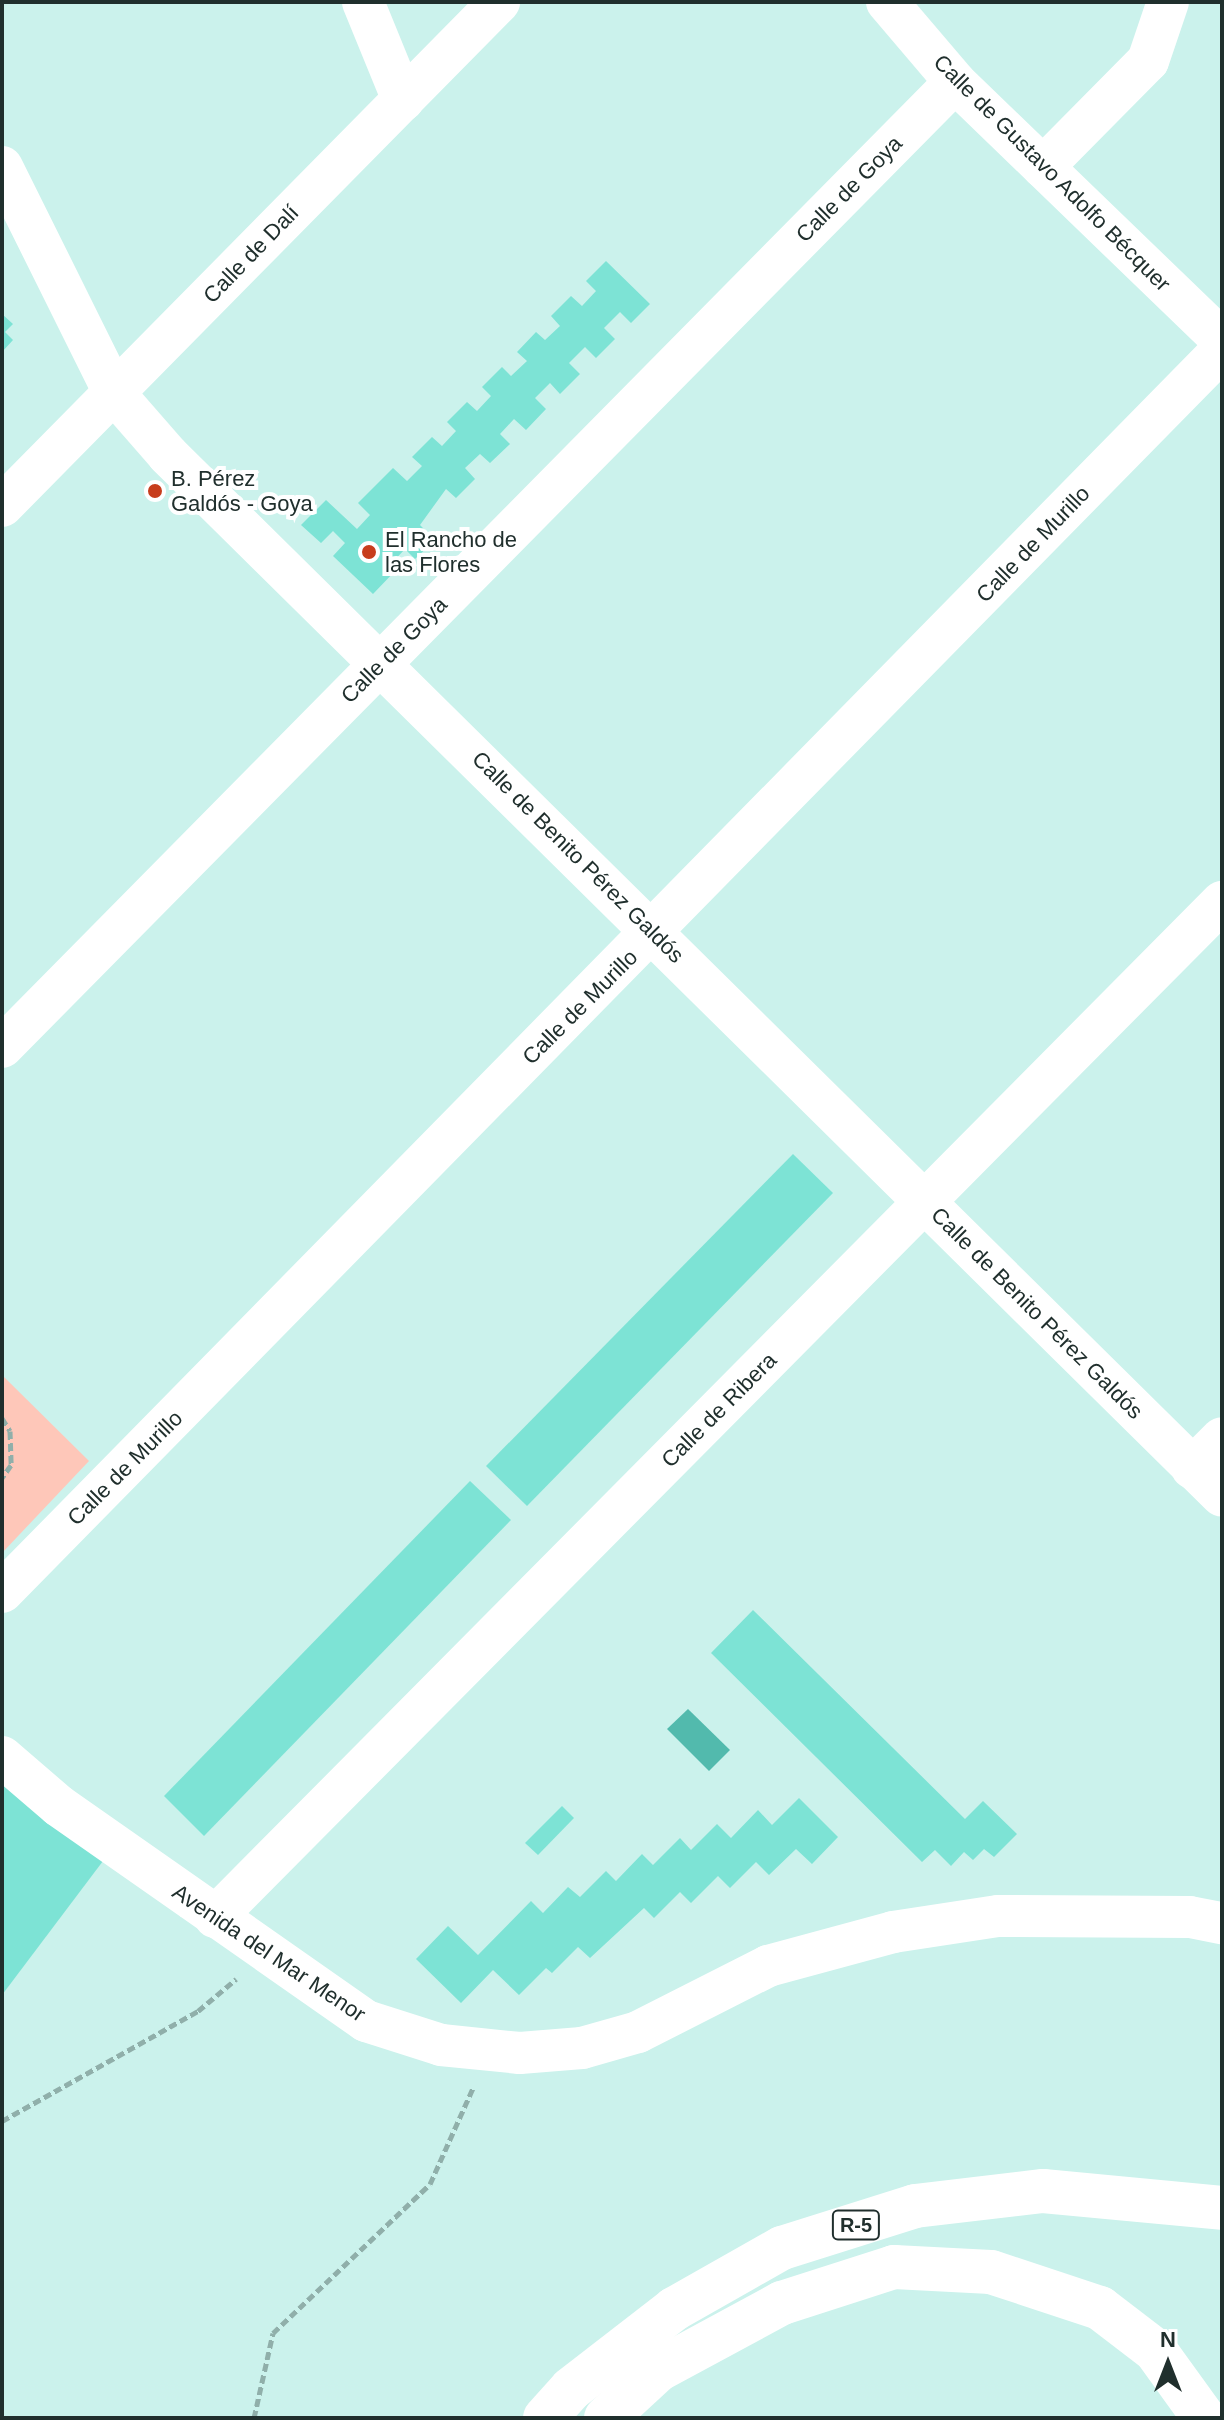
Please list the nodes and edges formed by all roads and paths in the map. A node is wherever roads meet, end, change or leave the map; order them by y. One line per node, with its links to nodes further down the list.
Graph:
1 (363, 2): 6 (street)
2 (499, 2): 6 (street, Calle de Dalí)
3 (887, 2): 5 (street, Calle de Gustavo Adolfo Bécquer)
4 (1168, 2): 8 (street)
5 (955, 82): 8 (street, Calle de Gustavo Adolfo Bécquer); 13 (street, Calle de Goya)
6 (403, 100): 11 (street, Calle de Dalí)
7 (2, 167): 11 (street, Calle de Benito Pérez Galdós)
8 (1043, 167): 9 (street, Calle de Gustavo Adolfo Bécquer)
9 (1222, 340)
10 (1222, 350): 15 (street, Calle de Murillo)
11 (114, 393): 12 (street, Calle de Dalí); 13 (street, Calle de Benito Pérez Galdós)
12 (2, 506)
13 (381, 663): 15 (street, Calle de Benito Pérez Galdós); 16 (street, Calle de Goya)
14 (1222, 902): 17 (street, Calle de Ribera)
15 (654, 932): 17 (street, Calle de Benito Pérez Galdós); 23 (street, Calle de Murillo)
16 (2, 1047)
17 (926, 1201): 20 (street, Calle de Benito Pérez Galdós); 25 (street, Calle de Ribera)
18 (2, 1418): 21 (path)
19 (1222, 1438): 20 (street)
20 (1192, 1468): 22 (street, Calle de Benito Pérez Galdós)
21 (2, 1478)
22 (1222, 1496)
23 (2, 1592)
24 (2, 1757): 25 (street, Avenida del Mar Menor)
25 (215, 1917): 27 (street, Avenida del Mar Menor)
26 (1222, 1923): 28 (street, Avenida del Mar Menor)
27 (266, 1953): 28 (street, Avenida del Mar Menor); 29 (path)
28 (490, 2050): 31 (path)
29 (2, 2121)
30 (1222, 2208): 32 (highway, R-5)
31 (254, 2418)
32 (545, 2418)
33 (606, 2418): 34 (highway, R-5)
34 (1204, 2418)

